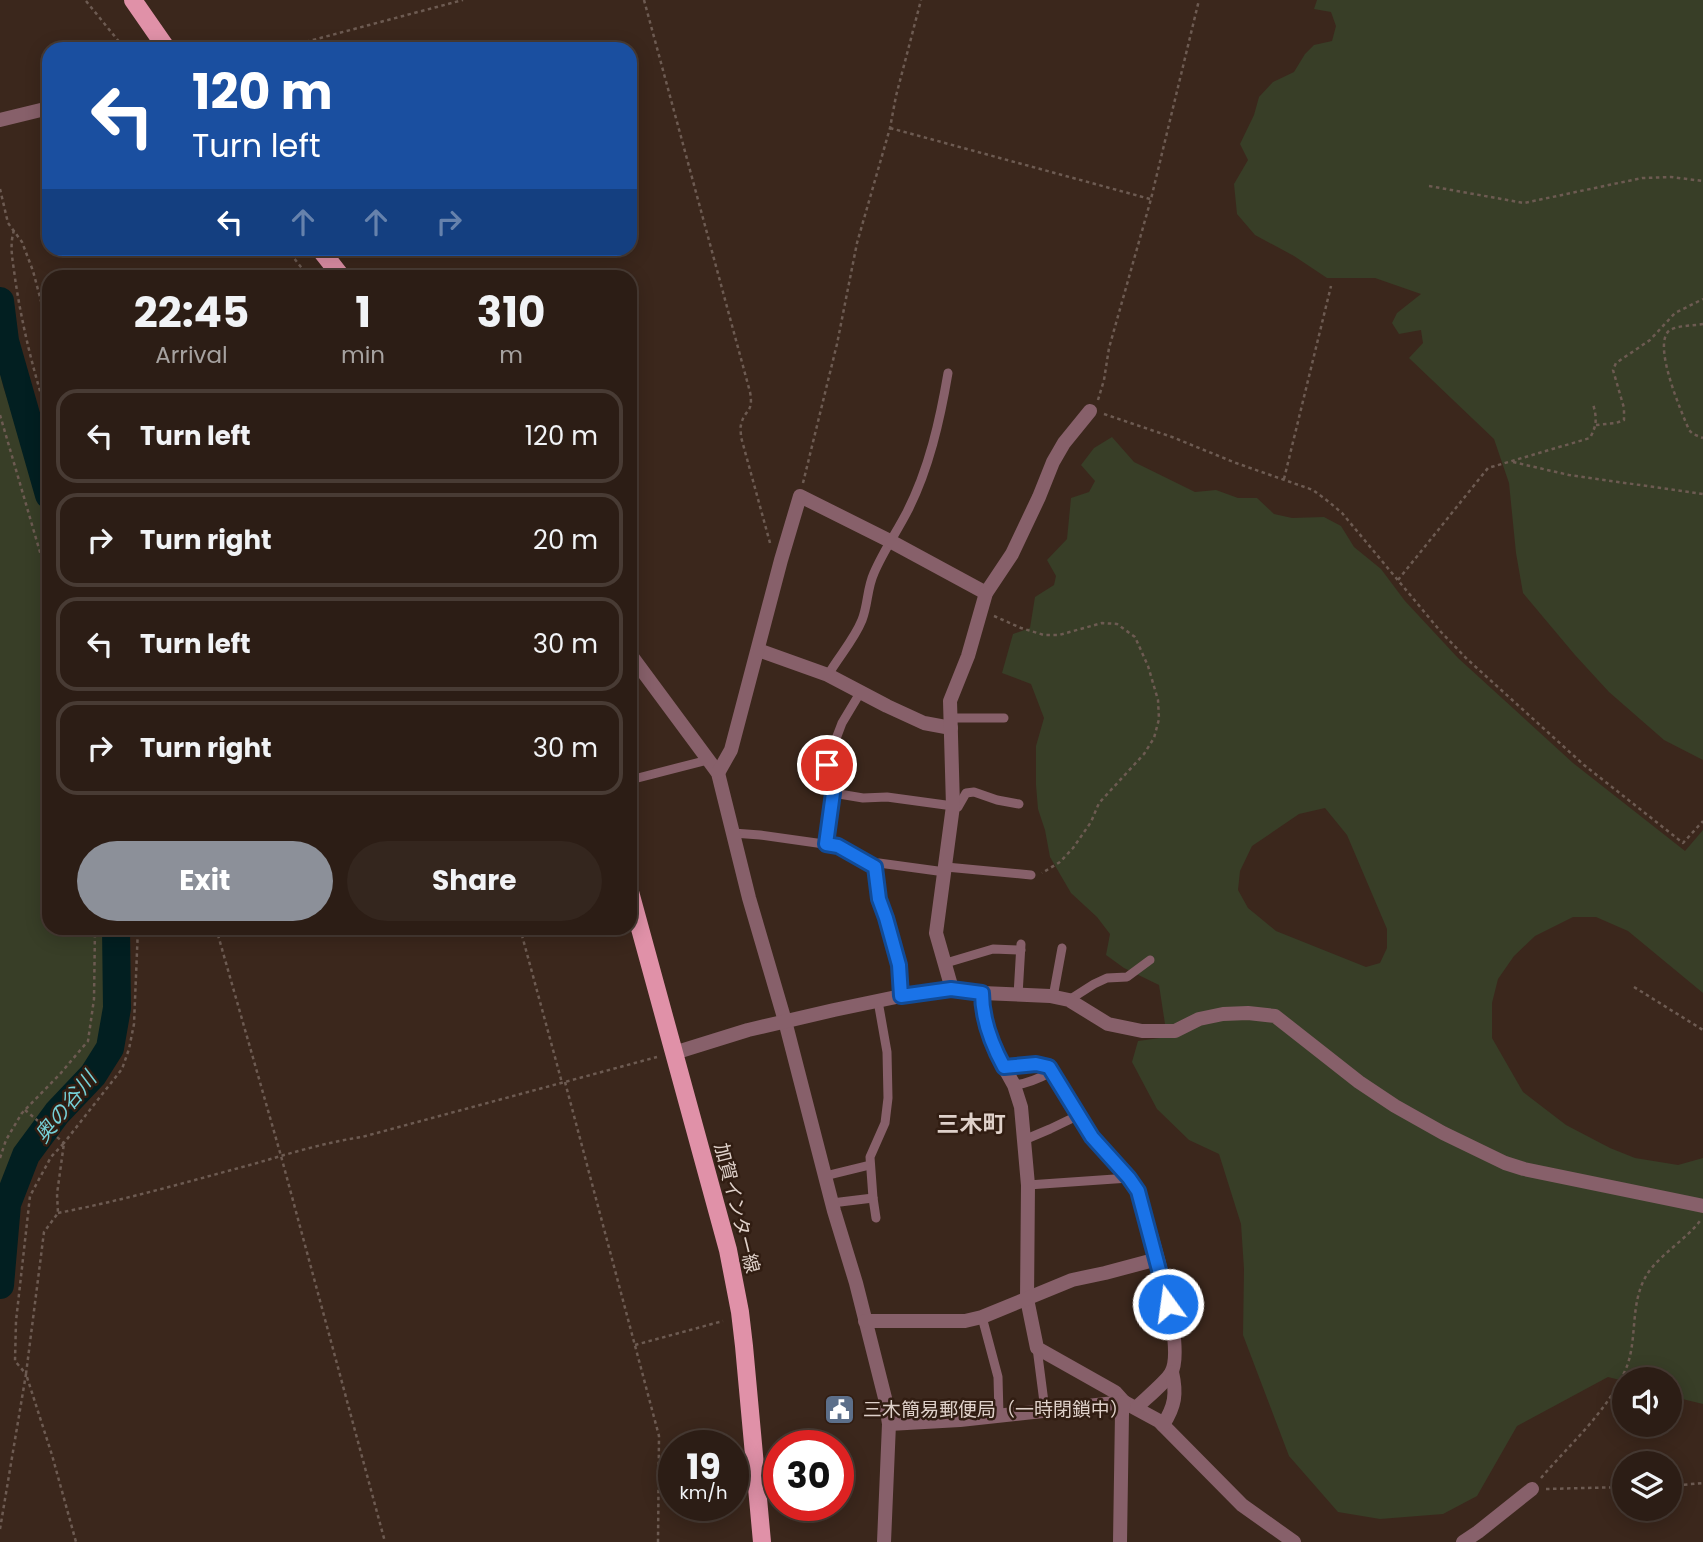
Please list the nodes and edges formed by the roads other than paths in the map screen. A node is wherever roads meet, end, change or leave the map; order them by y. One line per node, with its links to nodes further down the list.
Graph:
1 (133, 0): 2 (main road)
2 (162, 42)
3 (42, 110): 4 (street)
4 (0, 120)
5 (325, 256): 6 (main road)
6 (336, 270)
7 (948, 373): 9 (lane)
8 (1090, 411): 10 (street)
9 (890, 541): 10 (street); 11 (street); 13 (lane)
10 (986, 593): 16 (street)
11 (758, 650): 13 (street); 18 (street)
12 (637, 664): 17 (street)
13 (828, 675): 14 (street)
14 (860, 693): 16 (street); 20 (lane)
15 (1004, 718): 16 (lane)
16 (950, 723): 22 (street)
17 (708, 760): 18 (street); 19 (lane)
18 (718, 773): 23 (street)
19 (637, 778)
20 (833, 793): 22 (lane); 24 (lane)
21 (1019, 804): 22 (lane)
22 (953, 808): 26 (street)
23 (733, 833): 24 (lane); 39 (street)
24 (826, 844): 25 (lane)
25 (873, 865): 26 (lane); 35 (lane)
26 (946, 869): 27 (lane); 31 (street)
27 (1031, 875)
28 (637, 918): 40 (main road, 加賀インター線)
29 (1062, 948): 36 (lane)
30 (1150, 960): 37 (lane)
31 (946, 963): 32 (street); 34 (lane)
32 (951, 989): 33 (street); 35 (street)
33 (982, 993): 34 (street); 41 (street)
34 (1018, 995): 36 (street)
35 (901, 996): 38 (street)
36 (1053, 997): 37 (street)
37 (1069, 1000): 52 (street)
38 (878, 1001): 39 (street); 46 (lane)
39 (785, 1021): 40 (street); 47 (street)
40 (674, 1053): 66 (main road, 加賀インター線)
41 (1004, 1067): 42 (street); 43 (street)
42 (1051, 1072): 43 (lane); 44 (street)
43 (1014, 1085): 45 (street)
44 (1077, 1116): 45 (lane); 48 (street)
45 (1024, 1140): 49 (street)
46 (870, 1165): 47 (lane); 50 (lane)
47 (825, 1176): 51 (street)
48 (1129, 1178): 49 (lane); 54 (street)
49 (1028, 1185): 55 (street)
50 (873, 1198): 51 (lane); 53 (lane)
51 (832, 1203): 57 (street)
52 (1703, 1206)
53 (876, 1218)
54 (1156, 1255): 55 (street); 59 (street)
55 (1027, 1299): 56 (street); 58 (street)
56 (982, 1317): 57 (street); 62 (lane)
57 (865, 1321): 63 (street)
58 (1037, 1348): 60 (street); 61 (lane)
59 (1172, 1372): 60 (street); 64 (street)
60 (1130, 1405): 61 (street); 64 (street); 68 (street)
61 (1045, 1410): 62 (street)
62 (999, 1415): 63 (street)
63 (889, 1424): 67 (street)
64 (1163, 1425): 69 (street)
65 (1532, 1489): 70 (street)
66 (762, 1542)
67 (884, 1542)
68 (1120, 1542)
69 (1294, 1542)
70 (1463, 1542)

